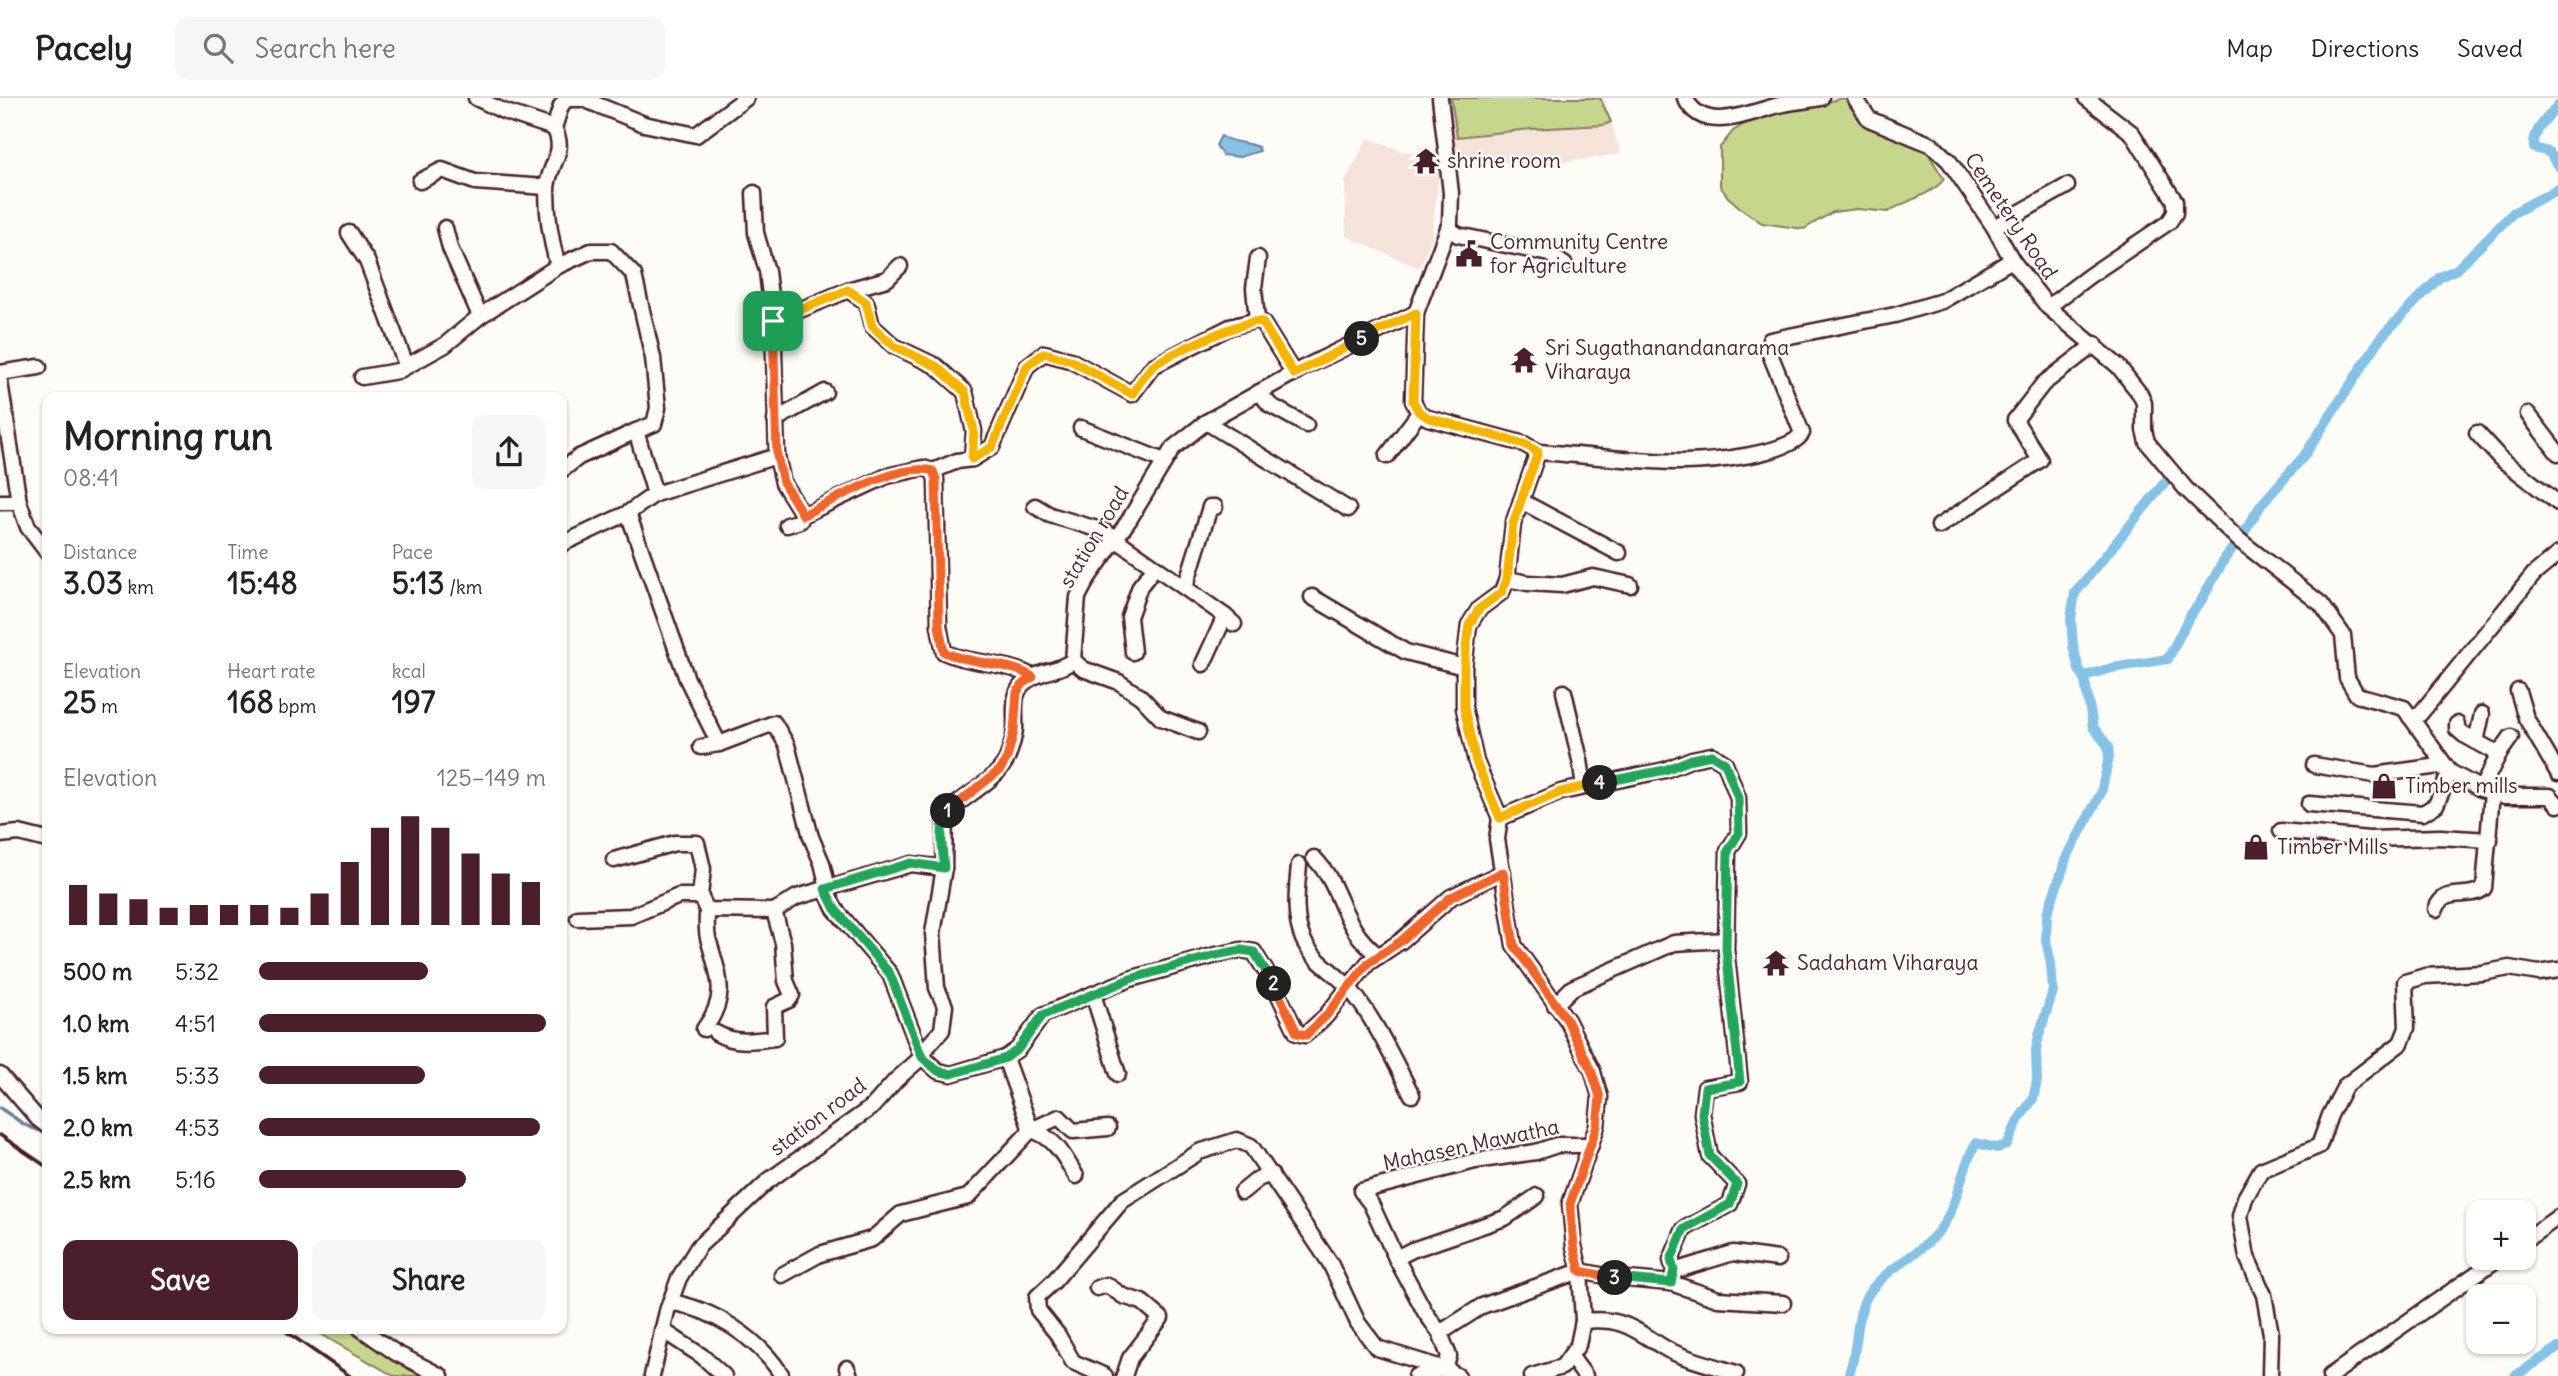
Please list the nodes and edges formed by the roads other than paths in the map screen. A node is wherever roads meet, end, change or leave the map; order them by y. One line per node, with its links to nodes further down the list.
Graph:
1 (476, 98): 9 (street)
2 (746, 98): 8 (street)
3 (1440, 98): 16 (street)
4 (1685, 98): 5 (street)
5 (1821, 98)
6 (1855, 98): 14 (street, Cemetery Road)
7 (2086, 98): 24 (street)
8 (567, 99): 9 (street)
9 (554, 128): 12 (street)
10 (420, 181): 12 (street)
11 (2067, 186): 14 (street)
12 (547, 187): 21 (street)
13 (754, 193): 28 (street)
14 (1994, 227): 19 (street, Cemetery Road)
15 (445, 228): 26 (street)
16 (1448, 228): 20 (street); 25 (street)
17 (349, 233): 30 (street)
18 (1258, 258): 27 (street)
19 (2012, 260): 24 (street, Cemetery Road); 46 (street)
20 (1564, 265)
21 (558, 266): 26 (street); 44 (street)
22 (900, 266): 23 (street)
23 (848, 290): 28 (street); 50 (street)
24 (2048, 307): 29 (street, Cemetery Road)
25 (1416, 313): 33 (street, station road); 38 (street)
26 (480, 316): 30 (street)
27 (1257, 320): 33 (street); 50 (street)
28 (773, 321): 40 (street)
29 (2095, 344): 65 (street); 84 (street, Cemetery Road)
30 (406, 365): 34 (street)
31 (39, 367): 32 (street)
32 (0, 373)
33 (1294, 374): 37 (street, station road)
34 (362, 377)
35 (0, 382): 57 (street)
36 (825, 392): 40 (street)
37 (1259, 392): 41 (street, station road); 42 (street)
38 (1419, 412): 46 (street); 49 (street)
39 (2528, 414): 47 (street)
40 (775, 420): 48 (street)
41 (1206, 422): 51 (street, station road); 61 (street)
42 (1306, 425)
43 (1081, 428): 51 (street)
44 (636, 431): 52 (street); 54 (street)
45 (2477, 433): 58 (street)
46 (1538, 452): 55 (street)
47 (2558, 453)
48 (777, 456): 54 (street); 63 (street)
49 (1387, 457)
50 (972, 459): 53 (street)
51 (1164, 461): 66 (street, station road)
52 (567, 466)
53 (933, 471): 63 (street); 80 (street)
54 (655, 494): 62 (street)
55 (1521, 501): 69 (street); 72 (street)
56 (0, 502): 57 (street)
57 (19, 502): 68 (street)
58 (2558, 503)
59 (1035, 506): 66 (street)
60 (1215, 507): 74 (street)
61 (1348, 509)
62 (628, 513): 67 (street); 89 (street)
63 (803, 515): 64 (street)
64 (787, 525)
65 (1939, 526)
66 (1116, 538): 71 (street); 77 (street, station road)
67 (567, 542)
68 (42, 545)
69 (1619, 553)
70 (2558, 554): 84 (street)
71 (1155, 567): 74 (street); 76 (street)
72 (1507, 579): 73 (street); 79 (street)
73 (1630, 585)
74 (1185, 588): 78 (street)
75 (1312, 597): 79 (street)
76 (1133, 652)
77 (1073, 660): 80 (street); 86 (street)
78 (1203, 664)
79 (1464, 667): 99 (street)
80 (1033, 677): 107 (street, station road)
81 (2518, 691): 94 (street)
82 (1564, 692): 95 (street)
83 (2482, 714): 88 (street)
84 (2410, 717): 93 (street)
85 (2457, 724): 88 (street)
86 (1198, 732)
87 (2511, 737): 91 (street)
88 (2476, 742): 91 (street)
89 (719, 744): 90 (street); 109 (street)
90 (701, 747)
91 (2499, 754): 96 (street)
92 (2314, 765): 93 (street)
93 (2450, 772): 96 (street); 98 (street)
94 (2558, 773)
95 (1584, 787): 99 (street); 115 (street)
96 (2487, 791): 97 (street); 103 (street)
97 (2555, 796)
98 (2309, 804)
99 (1500, 818): 108 (street)
100 (2281, 831): 103 (street)
101 (0, 835): 102 (street)
102 (42, 839)
103 (2490, 841): 111 (street)
104 (1314, 858): 116 (street)
105 (614, 860): 110 (street)
106 (1298, 865): 118 (street)
107 (944, 868): 109 (street); 121 (street, station road)
108 (1503, 872): 116 (street); 120 (street)
109 (825, 889): 113 (street); 121 (street)
110 (700, 896): 112 (street); 114 (street)
111 (2437, 909)
112 (706, 910): 113 (street); 113 (street)
113 (774, 911)
114 (578, 918)
115 (1726, 945): 120 (street); 141 (street)
116 (1379, 956): 118 (street)
117 (2558, 970): 161 (street)
118 (1349, 988): 119 (street); 125 (street)
119 (1093, 994): 122 (street); 123 (street)
120 (1555, 1005): 129 (street)
121 (922, 1057): 122 (street); 143 (street, station road)
122 (1006, 1058): 128 (street)
123 (1118, 1074)
124 (0, 1075): 126 (street)
125 (1412, 1096)
126 (42, 1122)
127 (1108, 1128): 128 (street)
128 (1031, 1129): 131 (street); 140 (street)
129 (1591, 1144): 136 (street, Mahasen Mawatha); 139 (street)
130 (1271, 1174): 132 (street); 150 (street); 156 (street)
131 (1076, 1176)
132 (1242, 1192)
133 (1537, 1196): 136 (street)
134 (2558, 1217): 135 (street)
135 (2536, 1233)
136 (1396, 1258): 147 (street)
137 (1778, 1259): 141 (street)
138 (2482, 1270): 162 (street)
139 (1580, 1271): 141 (street); 145 (street); 147 (street)
140 (782, 1275)
141 (1672, 1277): 144 (street)
142 (1097, 1288): 157 (street)
143 (670, 1303): 146 (street, station road); 152 (street)
144 (1783, 1303)
145 (1583, 1321): 149 (street); 151 (street)
146 (662, 1331): 154 (street, station road); 155 (street)
147 (1440, 1333): 150 (street)
148 (369, 1334): 153 (street)
149 (1571, 1357): 159 (street); 160 (street)
150 (1452, 1372): 158 (street)
151 (1736, 1373)
152 (781, 1374)
153 (441, 1376)
154 (652, 1376)
155 (724, 1376)
156 (1105, 1376)
157 (1124, 1376)
158 (1416, 1376)
159 (1532, 1376)
160 (1585, 1376)
161 (2270, 1376)
162 (2330, 1376)

